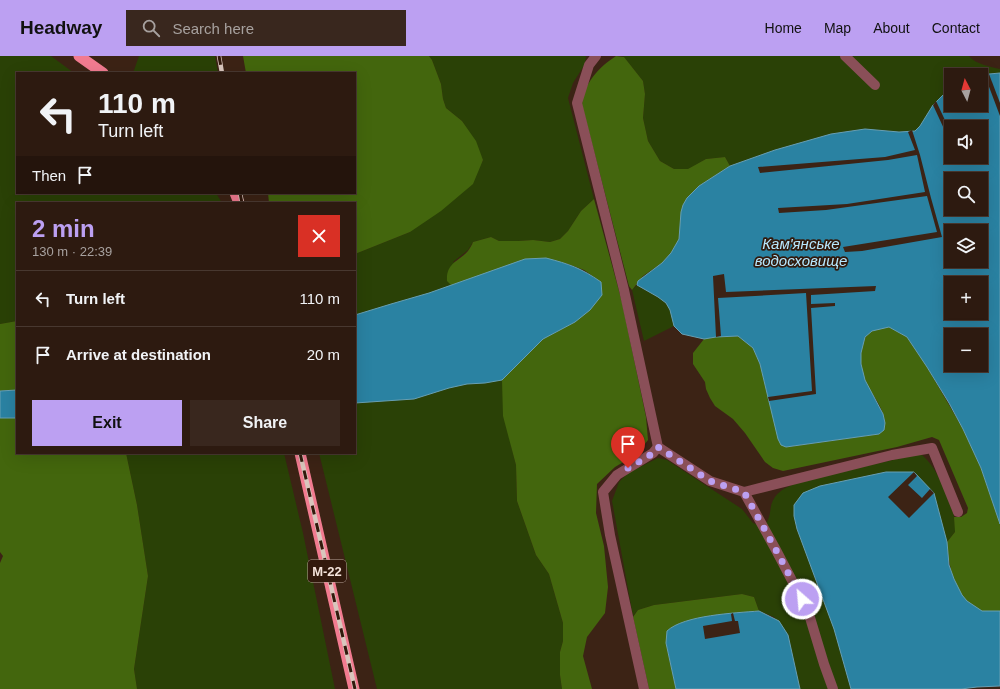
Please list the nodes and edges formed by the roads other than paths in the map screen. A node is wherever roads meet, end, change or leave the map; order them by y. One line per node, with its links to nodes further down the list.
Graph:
1 (79, 56): 4 (highway)
2 (596, 56): 6 (street)
3 (845, 56): 5 (street)
4 (102, 72)
5 (875, 85)
6 (658, 447): 8 (street); 11 (street)
7 (300, 454): 10 (highway, М-22)
8 (744, 492): 9 (street); 12 (street)
9 (958, 512)
10 (354, 689)
11 (644, 689)
12 (833, 689)

